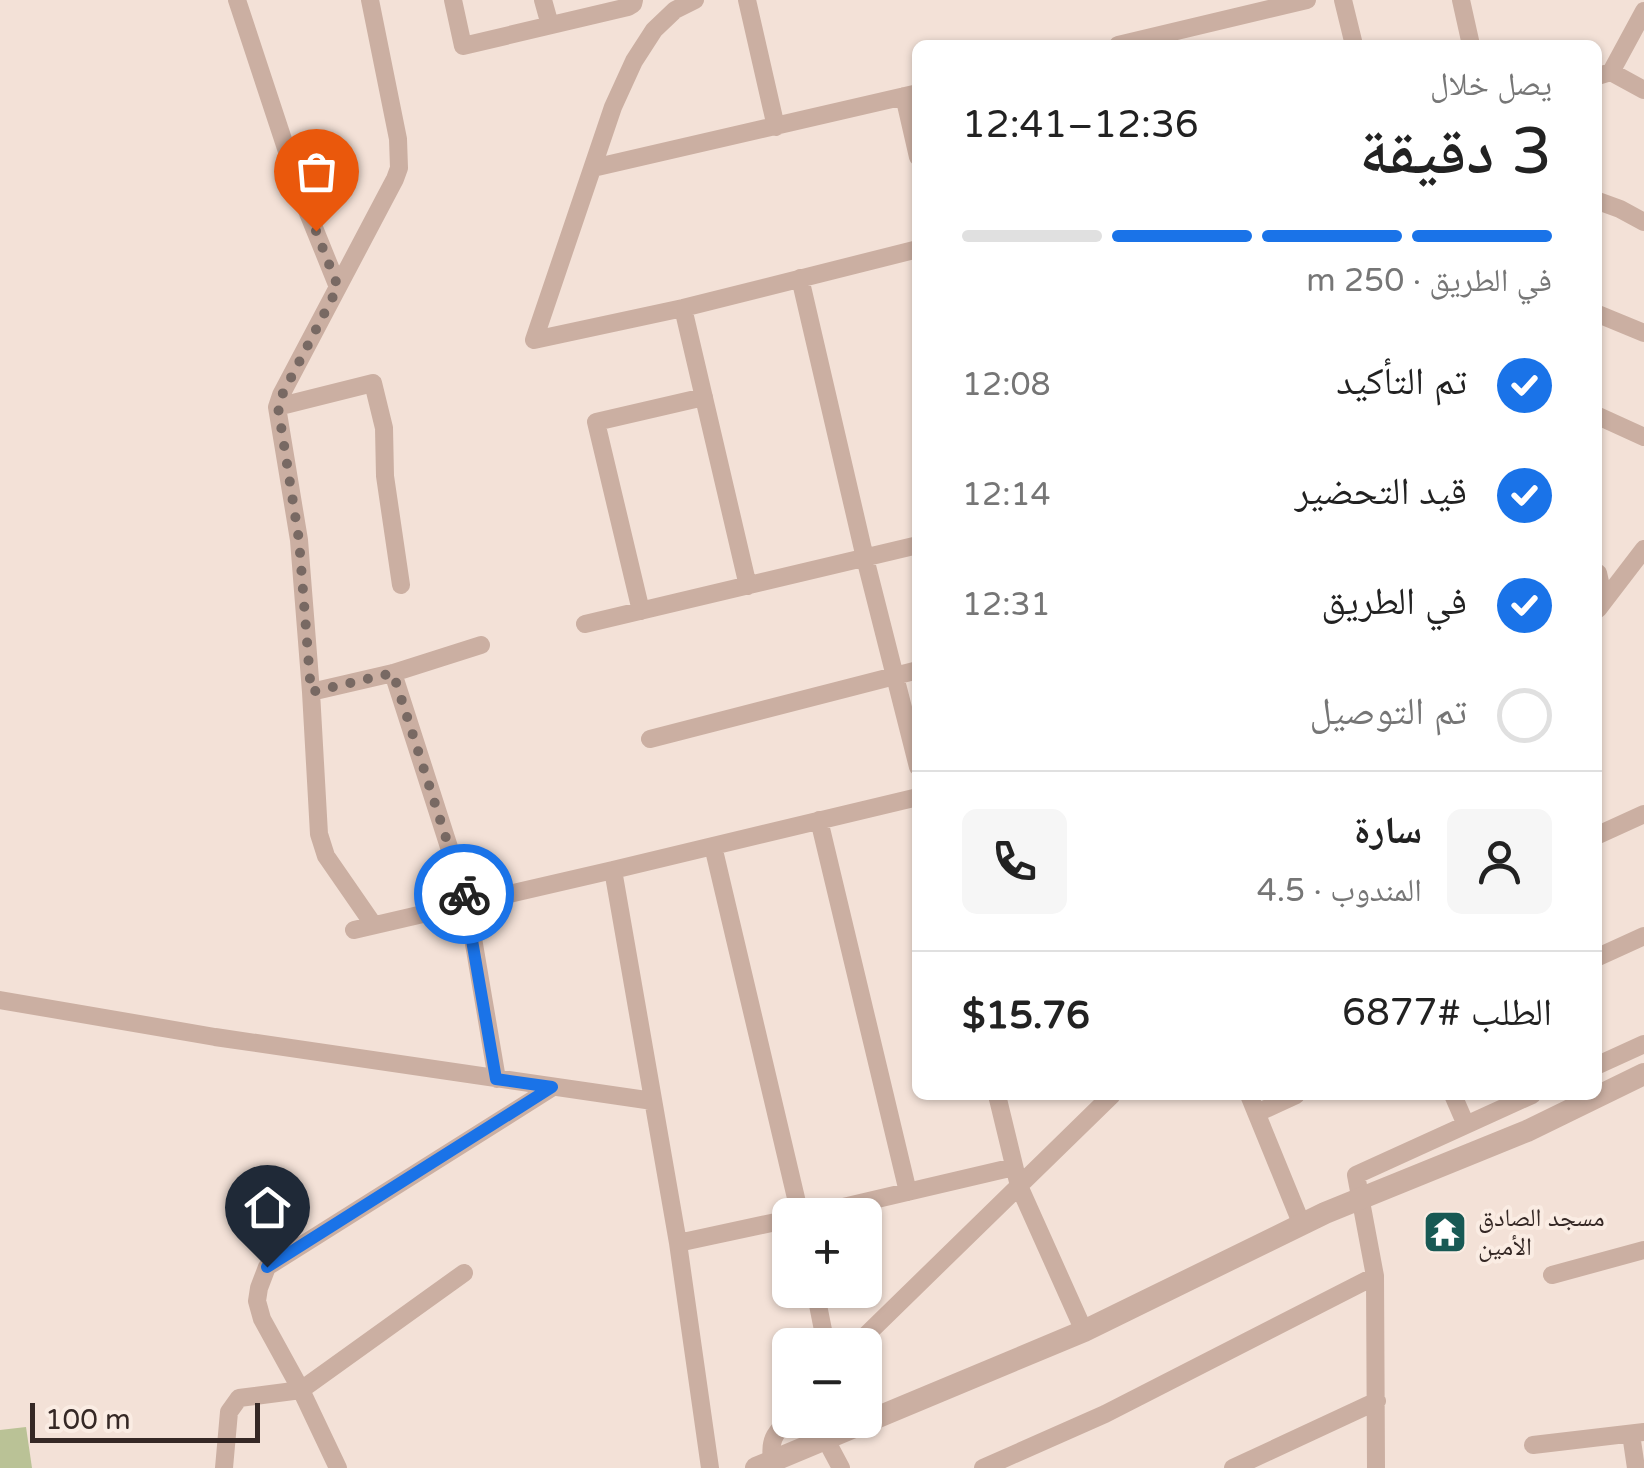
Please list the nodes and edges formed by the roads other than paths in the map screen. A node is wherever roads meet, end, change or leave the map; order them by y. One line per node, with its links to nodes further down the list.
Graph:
1 (237, 0): 27 (street)
2 (370, 0): 27 (street)
3 (453, 0): 14 (street)
4 (543, 0): 14 (street)
5 (634, 0): 14 (street)
6 (695, 0): 22 (street)
7 (747, 0): 21 (street)
8 (1222, 0): 13 (street)
9 (1308, 0): 13 (street)
10 (1344, 0): 16 (street)
11 (1461, 0): 17 (street)
12 (1644, 11): 18 (street)
13 (1227, 19): 15 (street)
14 (550, 25)
15 (1139, 40)
16 (1353, 40)
17 (1470, 40)
18 (1604, 74): 19 (street)
19 (1644, 90)
20 (910, 94): 21 (street)
21 (776, 126): 22 (street)
22 (593, 168): 28 (street)
23 (1602, 202): 24 (street)
24 (1644, 222)
25 (912, 250): 26 (street)
26 (800, 278): 28 (street); 37 (street)
27 (338, 287): 32 (street)
28 (684, 308): 31 (street)
29 (1602, 316): 30 (street)
30 (1644, 333)
31 (704, 398): 39 (street); 41 (street)
32 (278, 407): 38 (street); 47 (street)
33 (1602, 418): 34 (street)
34 (1644, 437)
35 (912, 546): 37 (street)
36 (1644, 549): 40 (street)
37 (865, 558): 39 (street); 46 (street)
38 (402, 586)
39 (748, 586): 41 (street)
40 (1602, 603)
41 (641, 611): 42 (street)
42 (585, 624)
43 (481, 645): 45 (street)
44 (912, 671): 46 (street)
45 (393, 673): 47 (street); 56 (street)
46 (894, 675): 48 (street); 49 (street)
47 (311, 692): 57 (street)
48 (650, 739)
49 (912, 743)
50 (912, 797): 52 (street)
51 (1644, 814): 53 (street)
52 (819, 820): 54 (street); 79 (street)
53 (1602, 834)
54 (714, 846): 55 (street); 80 (street)
55 (613, 870): 56 (street); 75 (street)
56 (467, 903): 57 (street); 65 (street)
57 (373, 924): 58 (street)
58 (354, 930)
59 (1644, 936): 60 (street)
60 (1602, 955)
61 (0, 1000): 65 (street)
62 (1644, 1044): 63 (street)
63 (1602, 1063)
64 (1644, 1074): 67 (street)
65 (496, 1079): 66 (street)
66 (552, 1087): 75 (street); 92 (street)
67 (1602, 1094)
68 (998, 1100): 78 (street)
69 (1106, 1100): 78 (street)
70 (1252, 1100): 76 (street)
71 (1285, 1100): 76 (street)
72 (1455, 1100): 77 (street)
73 (1521, 1100): 77 (street)
74 (1591, 1100): 82 (street)
75 (653, 1101): 85 (street)
76 (1258, 1113): 84 (street)
77 (1466, 1126): 82 (street)
78 (1017, 1176): 79 (street); 90 (street); 91 (street)
79 (908, 1192): 81 (street)
80 (796, 1198)
81 (882, 1198)
82 (1361, 1198): 84 (street); 89 (street)
83 (772, 1223): 85 (street)
84 (1302, 1225): 91 (street)
85 (678, 1243): 102 (street)
86 (1644, 1250): 88 (street)
87 (464, 1273): 92 (street)
88 (1552, 1275)
89 (1375, 1276): 93 (street); 104 (street)
90 (872, 1328)
91 (1084, 1331): 94 (street)
92 (300, 1390): 100 (street); 101 (street)
93 (1377, 1401): 105 (street); 106 (street)
94 (882, 1414)
95 (1638, 1433): 98 (street); 107 (street)
96 (773, 1438): 99 (street)
97 (825, 1438): 99 (street); 103 (street)
98 (1533, 1445)
99 (764, 1464)
100 (224, 1468)
101 (338, 1468)
102 (710, 1468)
103 (841, 1468)
104 (984, 1468)
105 (1233, 1468)
106 (1376, 1468)
107 (1636, 1468)

